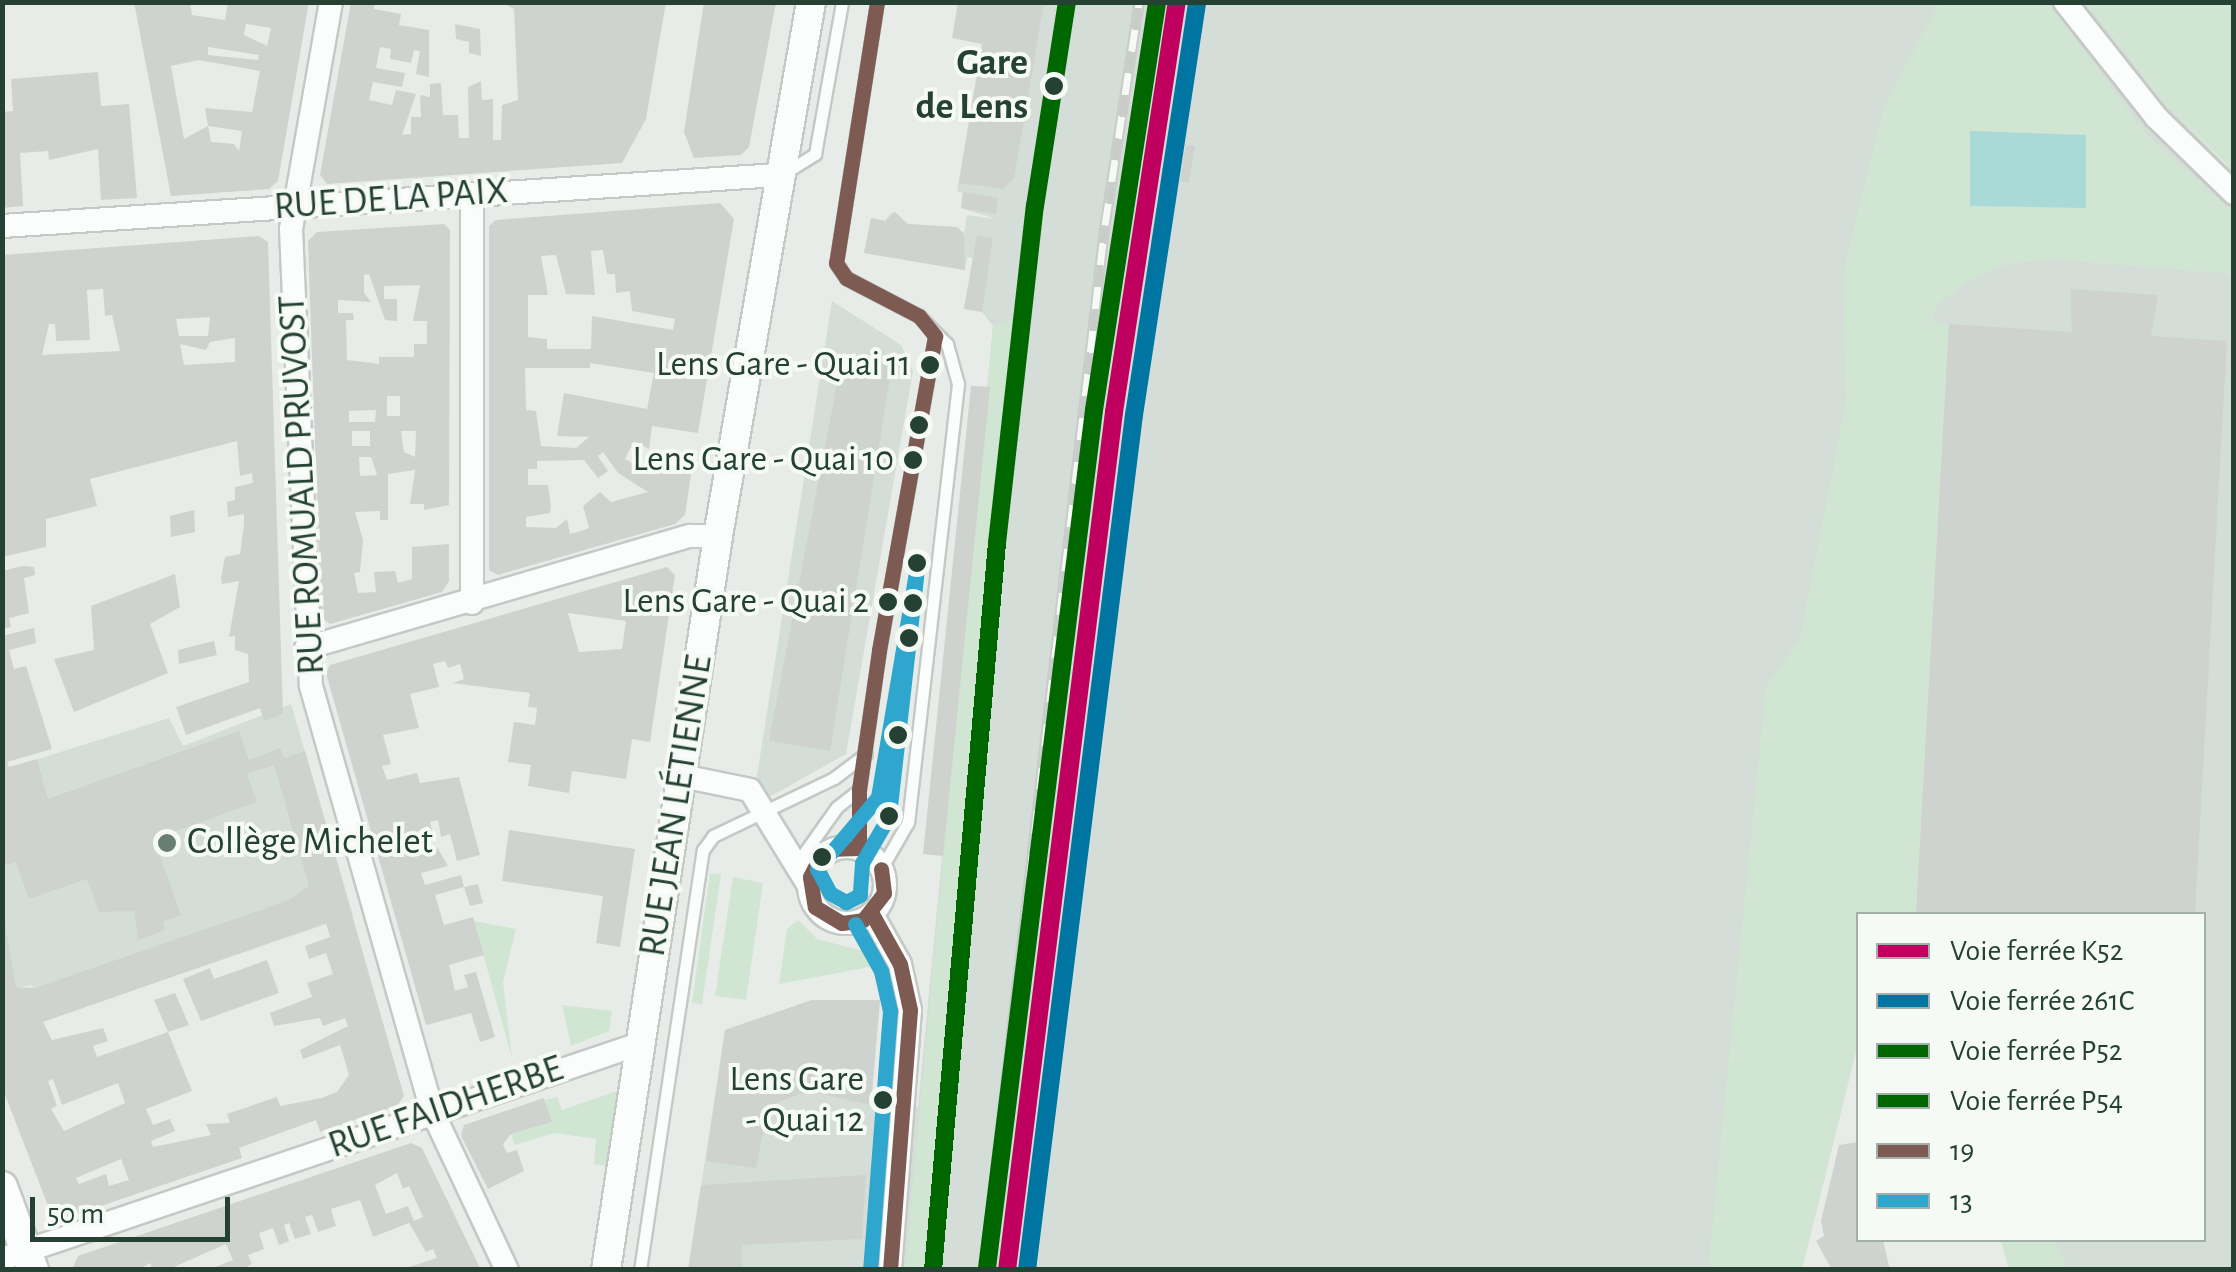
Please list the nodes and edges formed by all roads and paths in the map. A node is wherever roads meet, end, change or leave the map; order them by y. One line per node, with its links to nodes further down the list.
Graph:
1 (330, 2): 9 (street, RUE ROMUALD PRUVOST)
2 (811, 2): 6 (street, RUE JEAN LÉTIENNE)
3 (842, 2): 6 (lane)
4 (878, 2): 11 (lane)
5 (2065, 2): 7 (street)
6 (779, 175): 8 (street, RUE DE LA PAIX); 12 (street, RUE JEAN LÉTIENNE)
7 (2234, 193)
8 (472, 194): 9 (street, RUE DE LA PAIX); 13 (street)
9 (294, 207): 10 (street, RUE DE LA PAIX); 14 (street, RUE ROMUALD PRUVOST)
10 (2, 226)
11 (935, 336): 15 (lane); 20 (lane)
12 (718, 536): 13 (street); 16 (street, RUE JEAN LÉTIENNE)
13 (472, 603): 14 (street)
14 (306, 648): 24 (street, RUE ROMUALD PRUVOST)
15 (866, 754): 17 (lane); 18 (lane)
16 (682, 776): 18 (street); 23 (street, RUE JEAN LÉTIENNE)
17 (859, 790): 19 (lane); 21 (lane)
18 (764, 812): 21 (street); 29 (lane)
19 (859, 848): 20 (street); 21 (street)
20 (881, 869): 22 (street)
21 (802, 877): 22 (street)
22 (872, 914): 30 (street)
23 (639, 1044): 24 (street, RUE FAIDHERBE); 28 (street, RUE JEAN LÉTIENNE)
24 (434, 1113): 26 (street, RUE FAIDHERBE); 27 (street, RUE ROMUALD PRUVOST)
25 (2, 1186): 26 (main road)
26 (21, 1260)
27 (507, 1270)
28 (606, 1270)
29 (640, 1270)
30 (890, 1270)

